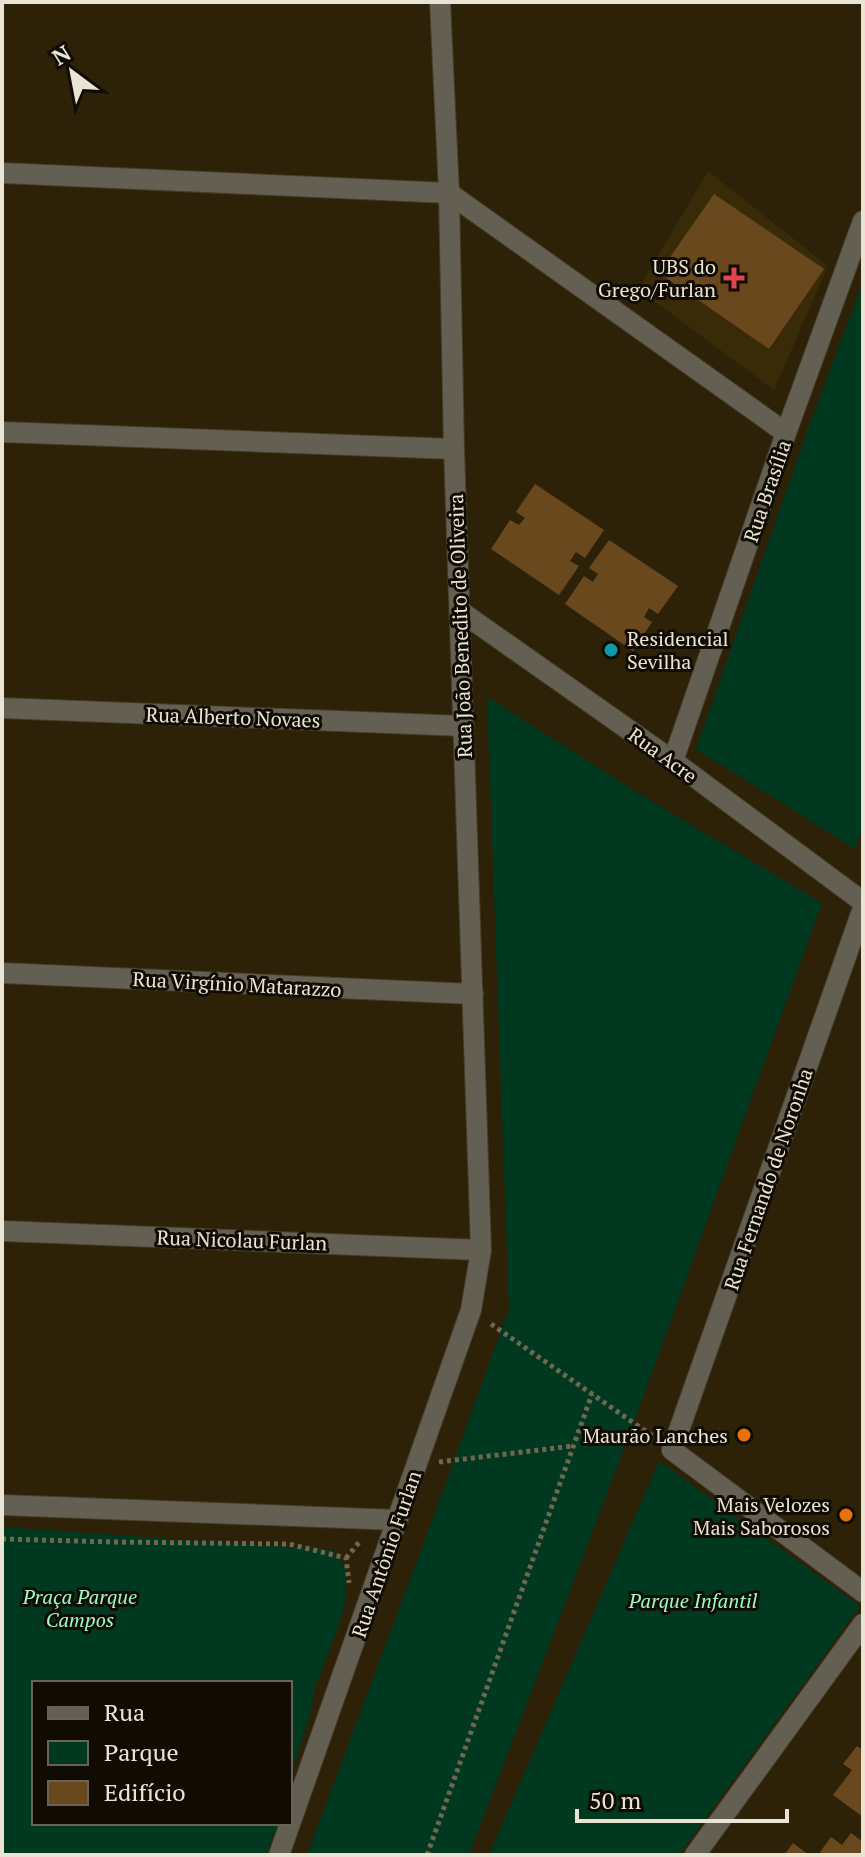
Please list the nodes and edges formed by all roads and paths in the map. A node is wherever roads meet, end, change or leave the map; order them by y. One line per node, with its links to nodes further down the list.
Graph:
1 (440, 2): 3 (street, Rua João Benedito de Oliveira)
2 (2, 173): 3 (street)
3 (449, 193): 6 (street); 7 (street, Rua João Benedito de Oliveira)
4 (863, 221): 6 (street, Rua Brasília)
5 (2, 432): 7 (street)
6 (786, 433): 11 (street, Rua Brasília)
7 (454, 449): 8 (street, Rua João Benedito de Oliveira)
8 (460, 611): 10 (street, Rua João Benedito de Oliveira); 11 (street, Rua Acre)
9 (2, 708): 10 (street, Rua Alberto Novaes)
10 (464, 726): 14 (street, Rua João Benedito de Oliveira)
11 (673, 761): 12 (street, Rua Acre)
12 (863, 905): 20 (street, Rua Fernando de Noronha)
13 (2, 973): 14 (street, Rua Virgínio Matarazzo)
14 (473, 994): 16 (street, Rua João Benedito de Oliveira)
15 (2, 1231): 16 (street, Rua Nicolau Furlan)
16 (481, 1250): 17 (street, Rua Antônio Furlan)
17 (471, 1310): 18 (path); 21 (street, Rua Antônio Furlan)
18 (592, 1394): 19 (path); 20 (path)
19 (573, 1446): 21 (path); 31 (path)
20 (672, 1450): 26 (street)
21 (417, 1465): 23 (street, Rua Antônio Furlan)
22 (2, 1505): 23 (street)
23 (398, 1520): 28 (street, Rua Antônio Furlan)
24 (2, 1539): 25 (path)
25 (350, 1585)
26 (863, 1592)
27 (863, 1624): 32 (street)
28 (292, 1818)
29 (290, 1825): 30 (street, Rua Antônio Furlan)
30 (279, 1855)
31 (427, 1855)
32 (695, 1855)

